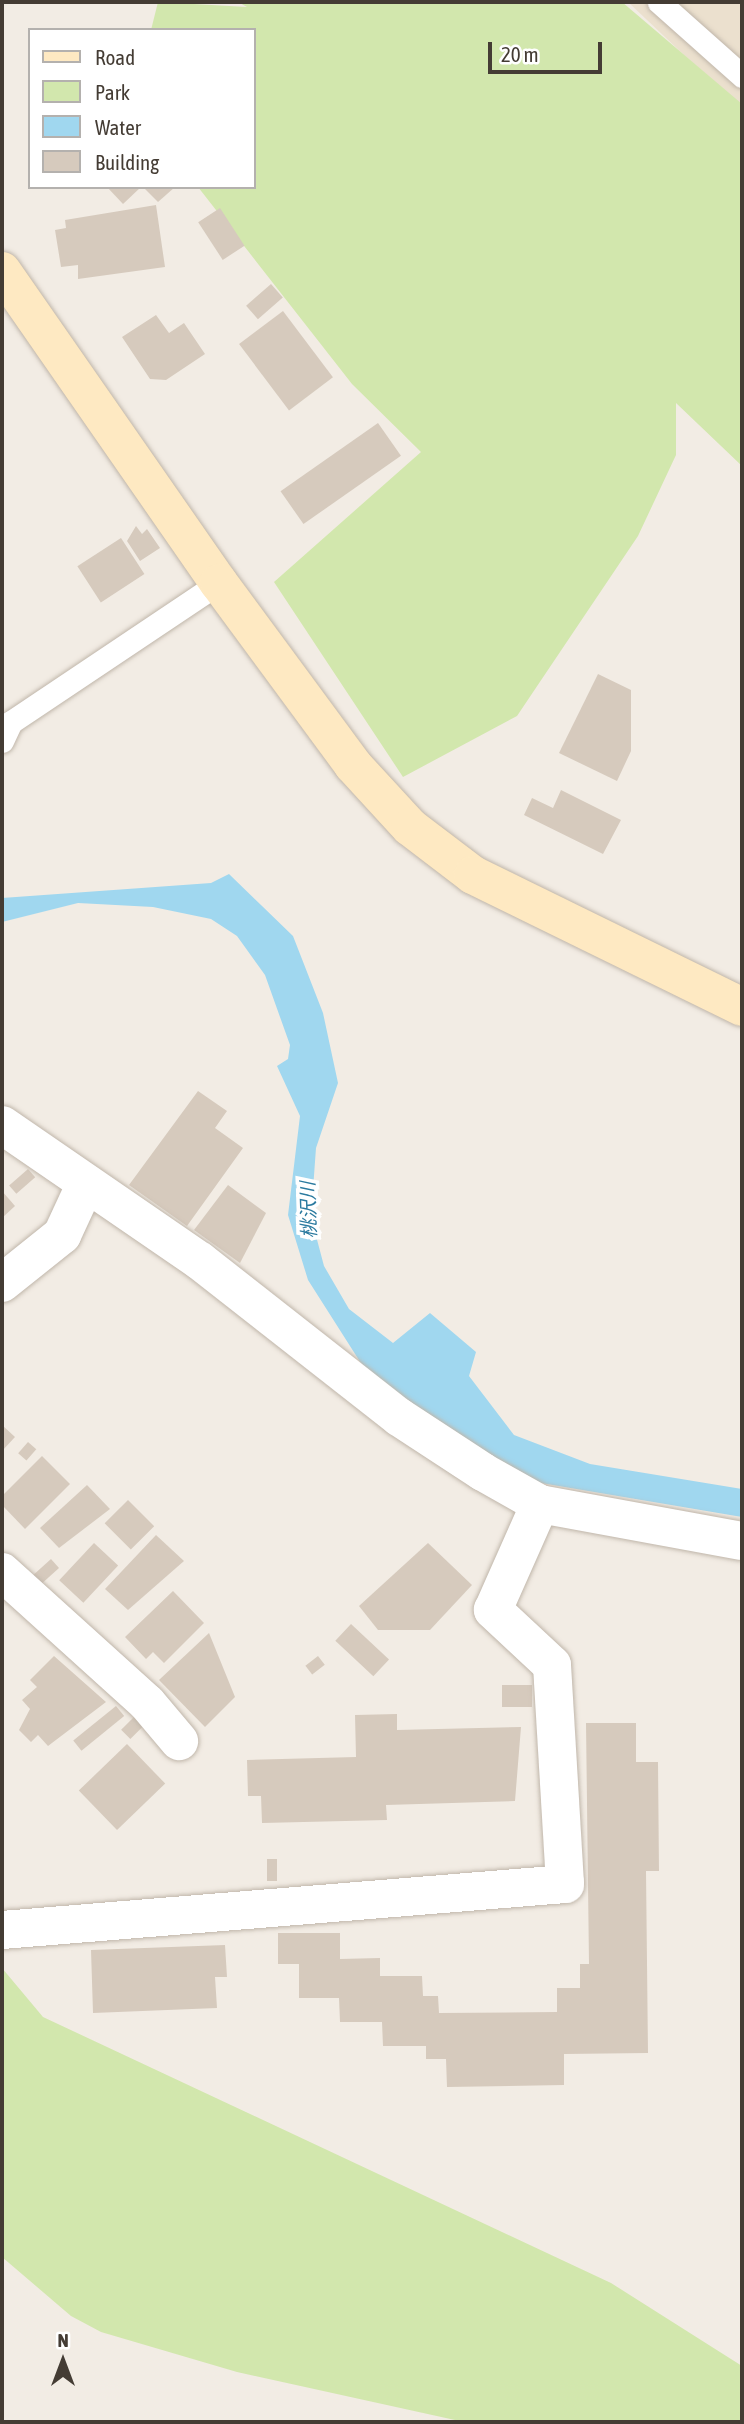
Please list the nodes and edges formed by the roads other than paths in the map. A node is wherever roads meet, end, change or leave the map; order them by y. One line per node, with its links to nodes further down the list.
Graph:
1 (665, 3): 2 (lane)
2 (742, 76)
3 (2, 271): 4 (street)
4 (219, 583): 5 (lane); 6 (street)
5 (2, 741)
6 (742, 1007)
7 (2, 1125): 8 (street)
8 (86, 1183): 9 (street); 10 (street)
9 (2, 1283)
10 (540, 1504): 11 (street); 14 (street)
11 (742, 1541)
12 (2, 1572): 13 (street)
13 (179, 1741)
14 (2, 1930)

